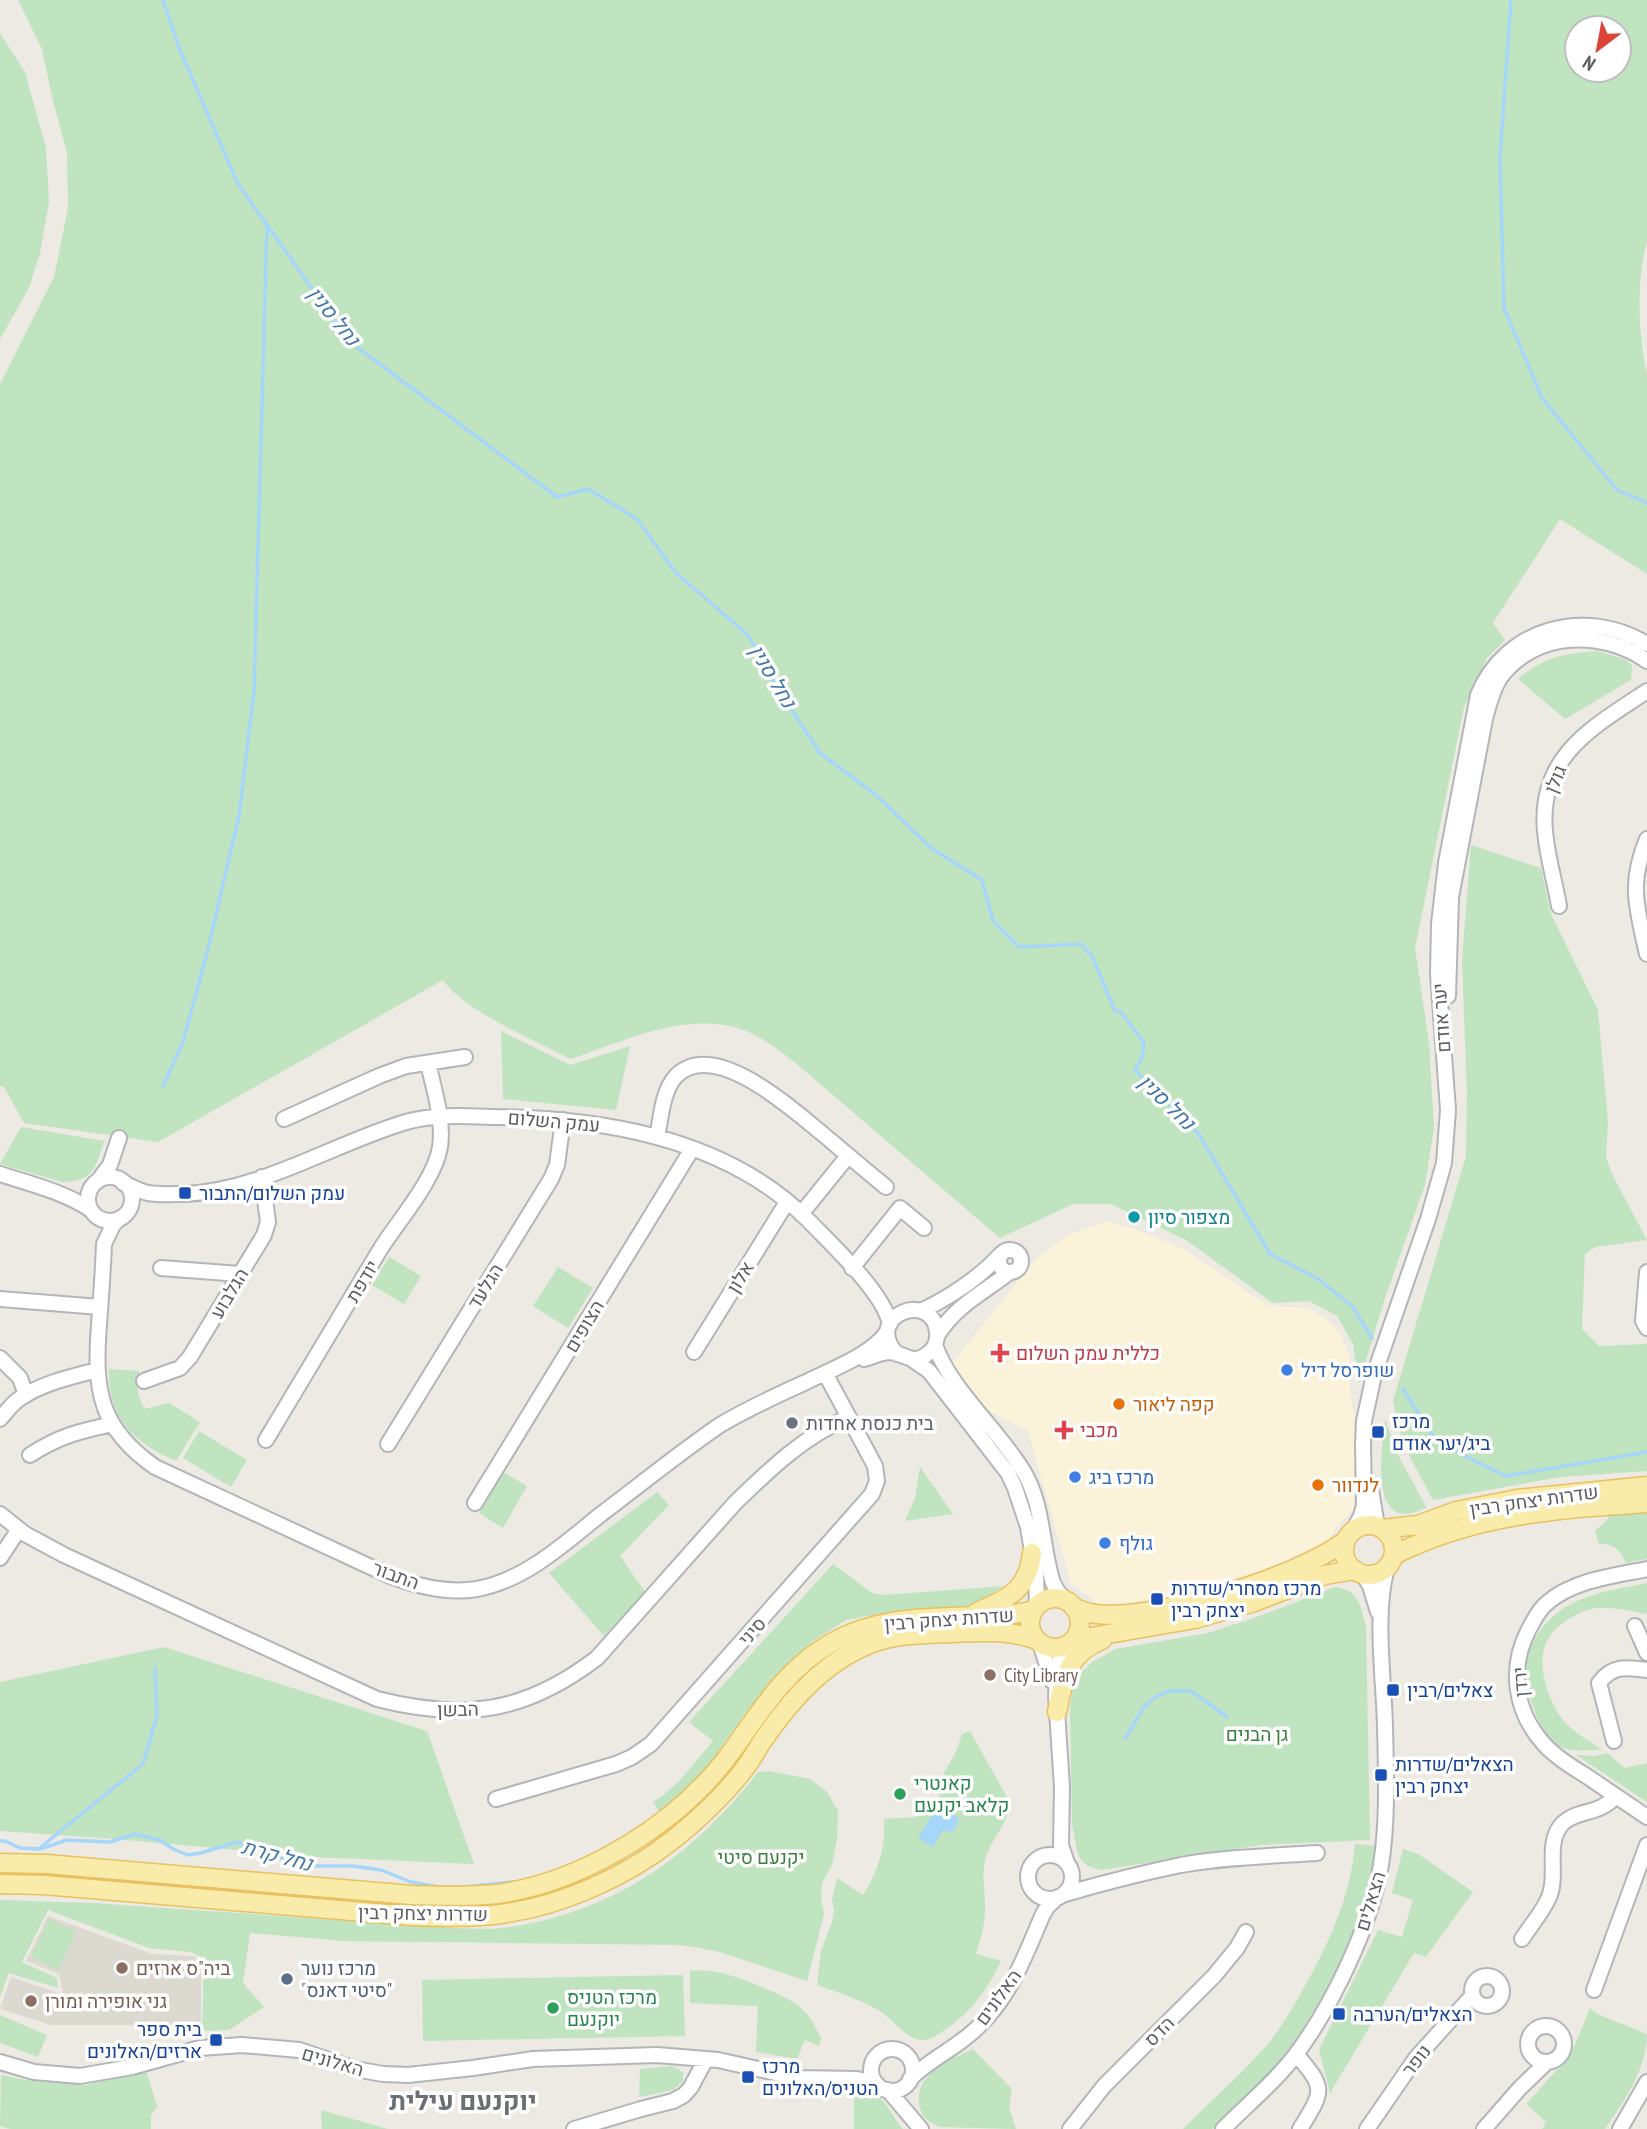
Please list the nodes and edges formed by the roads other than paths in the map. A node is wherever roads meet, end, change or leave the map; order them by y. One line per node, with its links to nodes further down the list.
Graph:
1 (1647, 644): 59 (street, יער אודם)
2 (1647, 661): 57 (street, יער אודם)
3 (1647, 691): 5 (street, גולן)
4 (1647, 839): 6 (street)
5 (1559, 906)
6 (1647, 954)
7 (465, 1057): 8 (street)
8 (428, 1063): 9 (street, יודפת); 10 (street)
9 (439, 1116): 11 (street, עמק השלום); 16 (street, עמק השלום); 50 (street, יודפת)
10 (284, 1119)
11 (563, 1120): 12 (street, עמק השלום); 51 (street, הגלעד)
12 (657, 1137): 13 (street, עמק השלום); 14 (street)
13 (692, 1149): 22 (street, עמק השלום); 54 (street, הצופים)
14 (848, 1156): 19 (street); 24 (street)
15 (0, 1174): 20 (street)
16 (262, 1177): 21 (street, עמק השלום); 31 (street, הגלבוע)
17 (121, 1181): 18 (street); 18 (street); 21 (street, עמק השלום); 25 (street)
18 (94, 1184): 20 (street); 23 (street)
19 (886, 1187)
20 (53, 1191): 23 (street)
21 (183, 1194): 25 (street, עמק השלום)
22 (787, 1202): 24 (street, עמק השלום); 39 (street, אלון)
23 (93, 1213): 25 (street); 27 (street, התבור)
24 (801, 1213): 29 (street, עמק השלום)
25 (123, 1216): 27 (street, התבור)
26 (925, 1228): 29 (street)
27 (104, 1244): 34 (street, התבור)
28 (160, 1268): 31 (street)
29 (852, 1268): 32 (street, עמק השלום)
30 (1647, 1272): 37 (street)
31 (240, 1274): 45 (street, הגלבוע)
32 (879, 1297): 35 (street, עמק השלום); 36 (street, עמק השלום)
33 (0, 1299): 34 (street)
34 (100, 1307): 43 (street, התבור)
35 (914, 1310): 36 (street); 38 (street); 38 (street)
36 (888, 1328): 40 (street); 44 (street, התבור)
37 (1647, 1328)
38 (936, 1341): 42 (street); 65 (street)
39 (694, 1352)
40 (897, 1354): 42 (street); 44 (street, התבור)
41 (0, 1358): 46 (street)
42 (913, 1360): 60 (street)
43 (97, 1370): 46 (street); 49 (street, התבור)
44 (831, 1370): 47 (street, סיני); 49 (street, התבור)
45 (144, 1381)
46 (26, 1395): 48 (street)
47 (849, 1417): 58 (street, הבשן); 78 (street, סיני)
48 (0, 1419)
49 (113, 1424): 52 (street)
50 (266, 1440)
51 (388, 1444)
52 (30, 1455)
53 (1647, 1486): 57 (main road, שדרות יצחק רבין)
54 (475, 1503)
55 (1647, 1503): 62 (main road, שדרות יצחק רבין)
56 (0, 1514): 58 (street, הבשן)
57 (1380, 1528): 59 (main road); 62 (main road)
58 (19, 1529): 61 (street)
59 (1350, 1536): 64 (main road); 65 (main road)
60 (1032, 1553): 66 (street); 67 (main road)
61 (0, 1559)
62 (1391, 1562): 64 (main road); 69 (street, הצאלים)
63 (1647, 1569): 77 (street, ירדן)
64 (1359, 1572): 69 (street, הצאלים); 70 (main road)
65 (1071, 1605): 66 (main road); 72 (main road)
66 (1035, 1608): 67 (main road, שדרות יצחק רבין); 71 (main road)
67 (965, 1616): 84 (main road, שדרות יצחק רבין)
68 (1635, 1626): 73 (street)
69 (1381, 1627): 97 (street, הצאלים)
70 (1127, 1631): 72 (main road); 75 (main road)
71 (1039, 1642): 72 (main road); 75 (street); 87 (main road, שדרות יצחק רבין)
72 (1069, 1643): 75 (street)
73 (1647, 1653)
74 (1647, 1670): 76 (street)
75 (1056, 1704): 79 (street)
76 (1614, 1741)
77 (1616, 1796): 80 (street, ירדן); 92 (street)
78 (496, 1798)
79 (1061, 1808): 83 (street); 85 (street)
80 (1647, 1817)
81 (1647, 1845): 93 (street)
82 (1317, 1853): 86 (street)
83 (1039, 1859): 85 (street); 88 (street)
84 (0, 1863)
85 (1069, 1866): 86 (street); 89 (street)
86 (1111, 1881): 89 (street)
87 (0, 1884)
88 (1034, 1892): 89 (street); 91 (street, האלונים)
89 (1061, 1896): 91 (street, האלונים)
90 (1246, 1932): 110 (street, הדס)
91 (1032, 1939): 95 (street, האלונים)
92 (1522, 1939)
93 (1594, 1990)
94 (1472, 1996): 113 (street, נופר)
95 (952, 2046): 96 (street, האלונים); 103 (street, האלונים)
96 (905, 2054): 99 (street); 103 (street)
97 (1296, 2054): 111 (street, הצאלים); 112 (street)
98 (706, 2059): 100 (street, האלונים); 102 (street, האלונים); 108 (street)
99 (873, 2061): 102 (street, האלונים); 105 (street)
100 (0, 2062)
101 (1547, 2062): 114 (street)
102 (835, 2079): 105 (street, האלונים)
103 (908, 2082): 105 (street); 107 (street)
104 (1647, 2082): 106 (street)
105 (882, 2087): 107 (street)
106 (1642, 2104): 115 (street)
107 (909, 2113): 109 (street)
108 (574, 2129)
109 (921, 2129)
110 (1070, 2129)
111 (1223, 2129)
112 (1300, 2129)
113 (1367, 2129)
114 (1484, 2129)
115 (1620, 2129)

